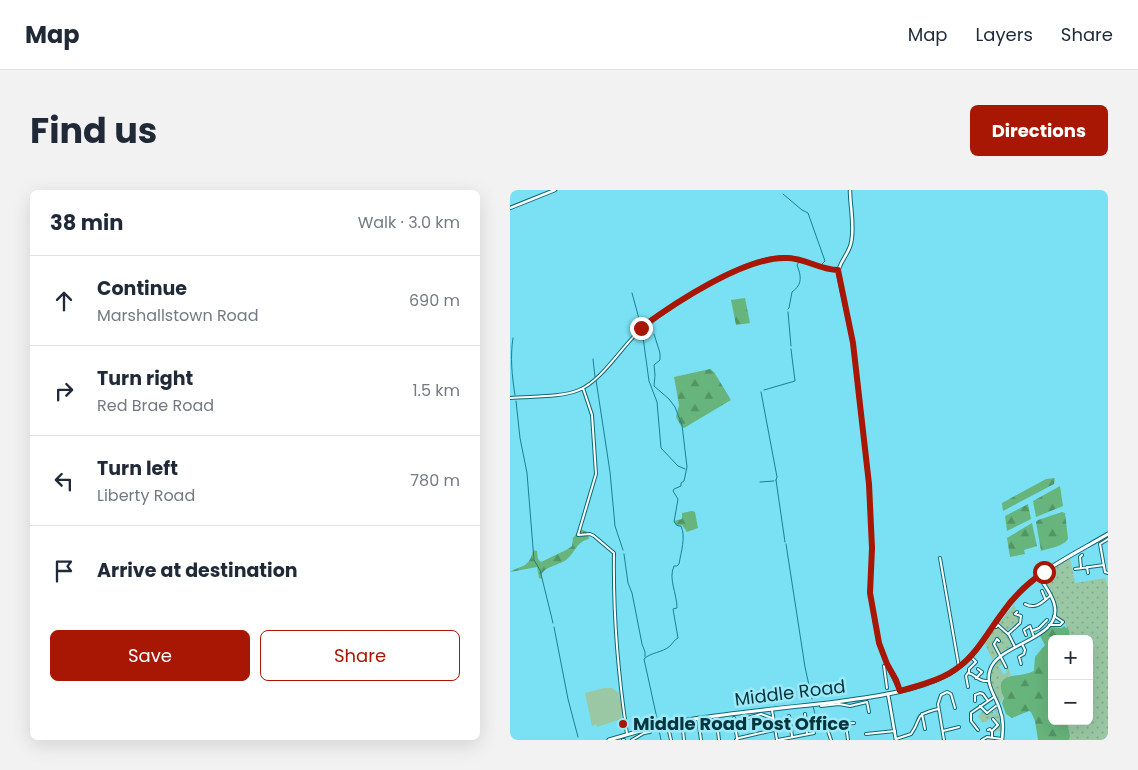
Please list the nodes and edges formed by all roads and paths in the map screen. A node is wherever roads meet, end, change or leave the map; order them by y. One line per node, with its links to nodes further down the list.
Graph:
1 (555, 190): 3 (street)
2 (850, 190): 4 (street)
3 (510, 208)
4 (838, 270): 5 (street); 36 (street)
5 (582, 388): 6 (street); 85 (street)
6 (510, 398)
7 (1108, 534): 17 (main road, Middle Road)
8 (1108, 539): 11 (street)
9 (1082, 555): 13 (street)
10 (940, 558): 38 (street)
11 (1104, 565): 12 (street); 15 (street)
12 (1087, 567): 13 (street); 16 (street)
13 (1082, 568): 14 (street)
14 (1075, 569)
15 (1108, 573)
16 (1088, 574)
17 (1039, 576): 19 (street); 38 (main road, Middle Road)
18 (1044, 592): 20 (street)
19 (1050, 596): 20 (street); 23 (street)
20 (1046, 599): 21 (street)
21 (1025, 604)
22 (1017, 612): 28 (street)
23 (1054, 616): 25 (street); 25 (street)
24 (1047, 620): 27 (street)
25 (1049, 625): 30 (street)
26 (996, 627): 28 (street)
27 (1032, 631): 29 (street); 30 (street)
28 (1008, 634): 33 (street)
29 (1026, 635)
30 (1034, 637): 32 (street)
31 (998, 641): 34 (street)
32 (1022, 644): 33 (street); 37 (street)
33 (1015, 647): 34 (street)
34 (1000, 656): 39 (street); 43 (street)
35 (973, 658): 41 (street)
36 (887, 664): 45 (street); 46 (street)
37 (1021, 664)
38 (959, 667): 46 (main road, Middle Road)
39 (1006, 667)
40 (978, 669): 42 (street)
41 (969, 673): 42 (street); 44 (street)
42 (976, 678): 43 (street)
43 (988, 681): 48 (street)
44 (972, 683)
45 (887, 688)
46 (900, 691): 47 (main road, Middle Road)
47 (888, 694): 49 (main road, Middle Road); 79 (street)
48 (994, 697): 51 (street); 103 (street)
49 (850, 700): 53 (street); 57 (main road, Middle Road)
50 (975, 701): 51 (street)
51 (988, 701): 54 (street)
52 (822, 706): 53 (street)
53 (850, 706): 60 (street)
54 (980, 706): 59 (street); 77 (street)
55 (996, 706): 59 (street)
56 (955, 708): 58 (street)
57 (772, 709): 65 (main road, Middle Road); 68 (street)
58 (938, 709): 63 (street); 80 (street)
59 (992, 709): 61 (street)
60 (869, 712)
61 (995, 712)
62 (806, 714): 86 (street)
63 (922, 714): 74 (street); 100 (street)
64 (789, 716): 88 (street)
65 (698, 718): 85 (main road, Middle Road); 95 (street)
66 (734, 718): 90 (street)
67 (748, 718): 68 (street)
68 (773, 718): 76 (street)
69 (993, 719): 81 (street)
70 (825, 722): 98 (street)
71 (717, 723): 96 (street)
72 (854, 723): 99 (street)
73 (959, 727): 80 (street)
74 (926, 729)
75 (683, 730): 94 (street)
76 (774, 730): 90 (street); 97 (street)
77 (978, 730)
78 (988, 730): 81 (street)
79 (894, 731): 87 (street); 100 (street)
80 (943, 731): 101 (street)
81 (992, 731): 89 (street)
82 (650, 732): 92 (street)
83 (669, 732): 93 (street)
84 (814, 733): 86 (street)
85 (629, 734): 91 (main road, Middle Road); 92 (street)
86 (807, 734): 88 (street)
87 (866, 734)
88 (792, 736): 97 (street)
89 (992, 737): 102 (street); 103 (street)
90 (736, 739)
91 (609, 740)
92 (633, 740)
93 (671, 740)
94 (684, 740)
95 (701, 740)
96 (719, 740)
97 (778, 740)
98 (830, 740)
99 (848, 740)
100 (896, 740)
101 (944, 740)
102 (982, 740)
103 (1002, 740)

